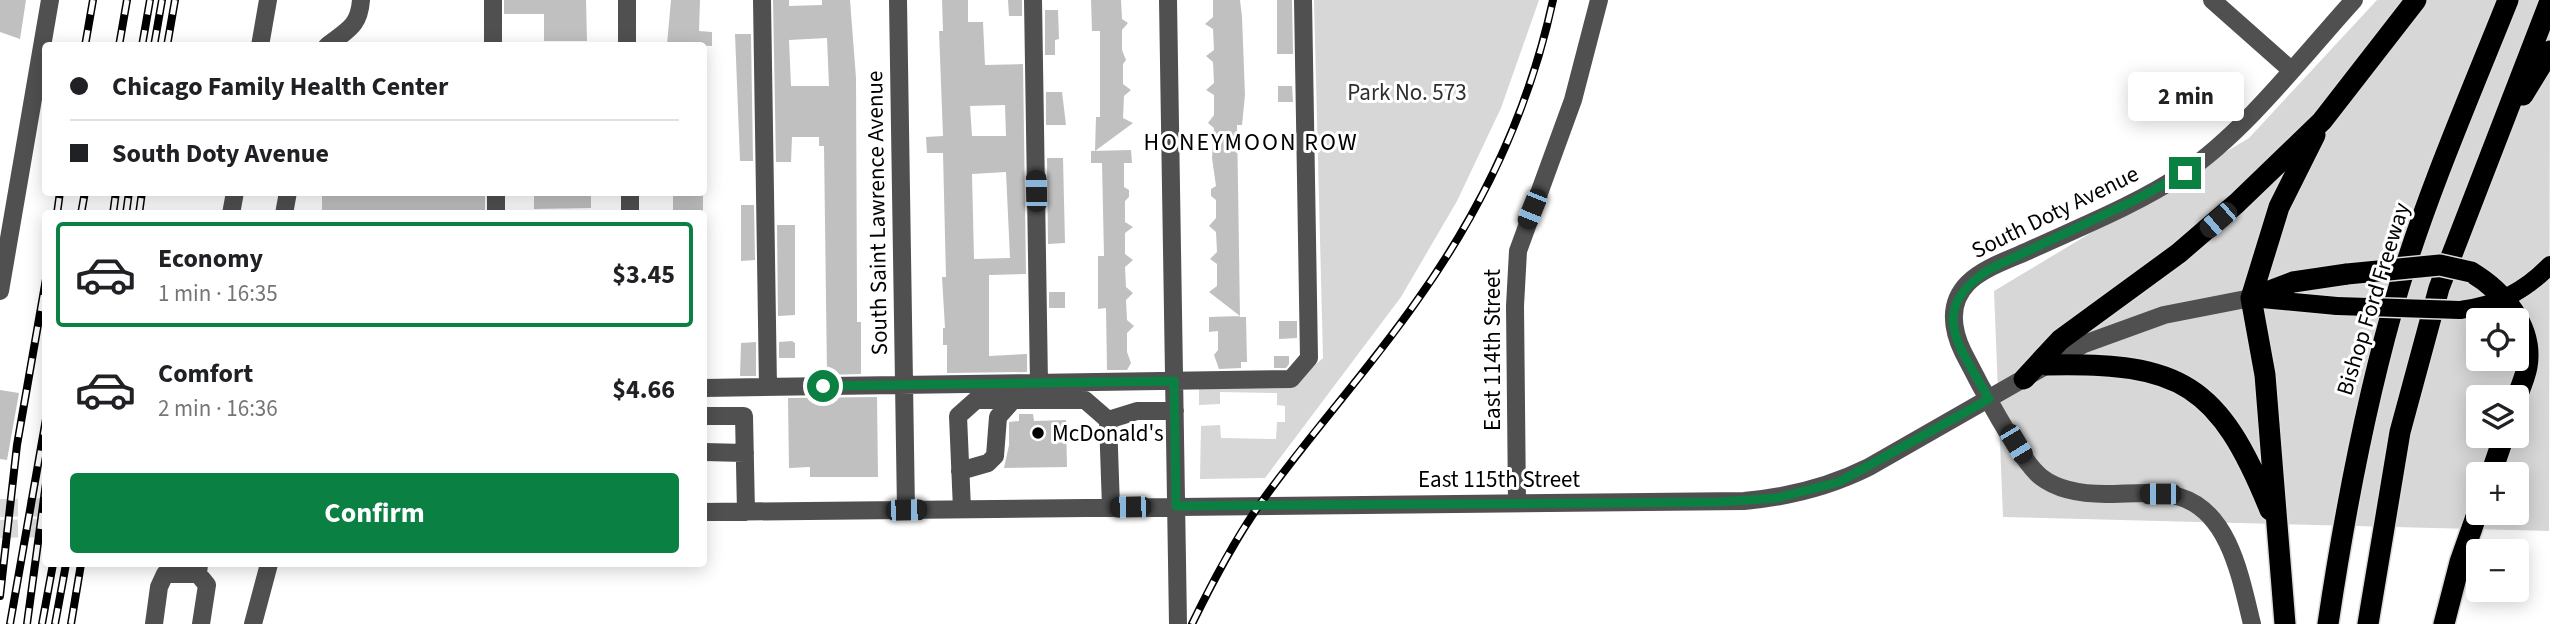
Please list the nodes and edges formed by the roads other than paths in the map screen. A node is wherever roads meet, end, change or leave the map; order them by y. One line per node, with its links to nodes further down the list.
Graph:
1 (50, 0): 25 (street)
2 (268, 0): 17 (street)
3 (361, 0): 18 (street)
4 (492, 0): 19 (street)
5 (626, 0): 20 (street)
6 (762, 0): 36 (street)
7 (898, 0): 34 (street, South Saint Lawrence Avenue)
8 (1032, 0): 33 (street)
9 (1168, 0): 32 (street)
10 (1303, 0): 32 (street)
11 (1598, 0): 46 (street, East 114th Street)
12 (2212, 0): 22 (street)
13 (2354, 0): 22 (street, South Doty Avenue)
14 (2416, 0): 23 (highway)
15 (2508, 0): 64 (highway, Bishop Ford Freeway)
16 (2550, 1): 24 (highway)
17 (261, 42)
18 (332, 42)
19 (493, 42)
20 (627, 42)
21 (2550, 51): 24 (highway)
22 (2291, 70): 38 (street, South Doty Avenue)
23 (2322, 121): 28 (highway); 31 (highway)
24 (2492, 144): 65 (highway)
25 (5, 229): 27 (street)
26 (2550, 265): 29 (main road)
27 (0, 291)
28 (2251, 298): 29 (main road, bridge); 29 (highway, bridge); 30 (street, East 115th Street); 54 (highway)
29 (2505, 299): 35 (highway)
30 (2047, 365): 31 (street, East 115th Street); 54 (highway)
31 (2024, 379): 38 (street, East 115th Street)
32 (1174, 381): 33 (street); 40 (street)
33 (1039, 383): 34 (street)
34 (904, 385): 36 (street); 50 (street, South Saint Lawrence Avenue)
35 (2521, 385)
36 (768, 387): 37 (street)
37 (707, 388)
38 (1989, 399): 46 (street, East 115th Street); 62 (street, South Doty Avenue)
39 (1013, 400): 42 (street); 45 (street); 45 (street)
40 (1175, 411): 42 (street); 47 (street)
41 (707, 416): 44 (street)
42 (1108, 420): 48 (street)
43 (707, 452): 44 (street)
44 (745, 453): 52 (street)
45 (960, 471): 49 (street)
46 (1517, 503): 47 (street, East 115th Street)
47 (1176, 506): 48 (street, East 115th Street); 61 (street)
48 (1111, 507): 49 (street, East 115th Street)
49 (962, 509): 50 (street, East 115th Street)
50 (906, 510): 52 (street, East 115th Street)
51 (707, 512): 52 (street, East 115th Street)
52 (746, 512)
53 (2473, 525): 57 (highway)
54 (2279, 531): 63 (highway)
55 (268, 567): 60 (street)
56 (199, 569): 58 (street); 59 (street)
57 (2445, 622)
58 (154, 624)
59 (201, 624)
60 (253, 624)
61 (1178, 624)
62 (2252, 624)
63 (2285, 624)
64 (2328, 624)
65 (2368, 624)

